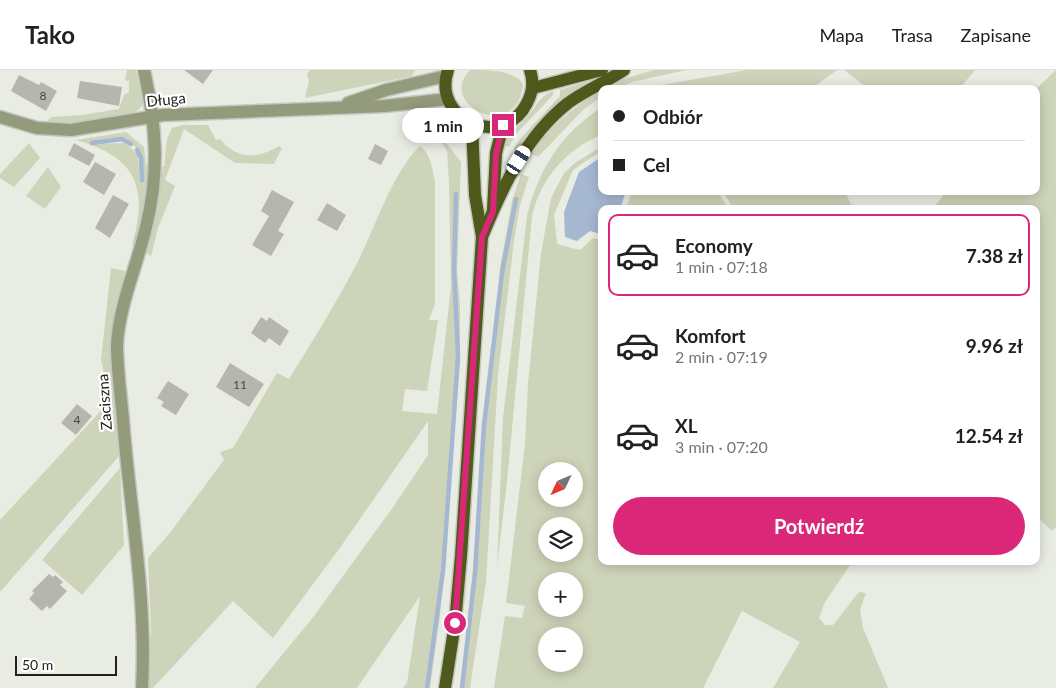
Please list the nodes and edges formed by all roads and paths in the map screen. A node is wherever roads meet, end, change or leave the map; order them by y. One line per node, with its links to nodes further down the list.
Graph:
1 (144, 70): 9 (street, Zaciszna)
2 (530, 70): 6 (main road)
3 (602, 70): 6 (main road)
4 (624, 70): 13 (main road)
5 (447, 73): 7 (main road); 8 (street, Długa)
6 (533, 88): 12 (main road)
7 (448, 99): 8 (street, Długa); 11 (main road)
8 (337, 107): 9 (street, Długa)
9 (154, 116): 10 (street, Długa); 15 (street, Zaciszna)
10 (0, 117)
11 (472, 124): 12 (main road); 14 (main road)
12 (503, 125): 13 (main road)
13 (493, 212): 14 (main road)
14 (482, 237): 16 (main road)
15 (142, 688)
16 (445, 688)

